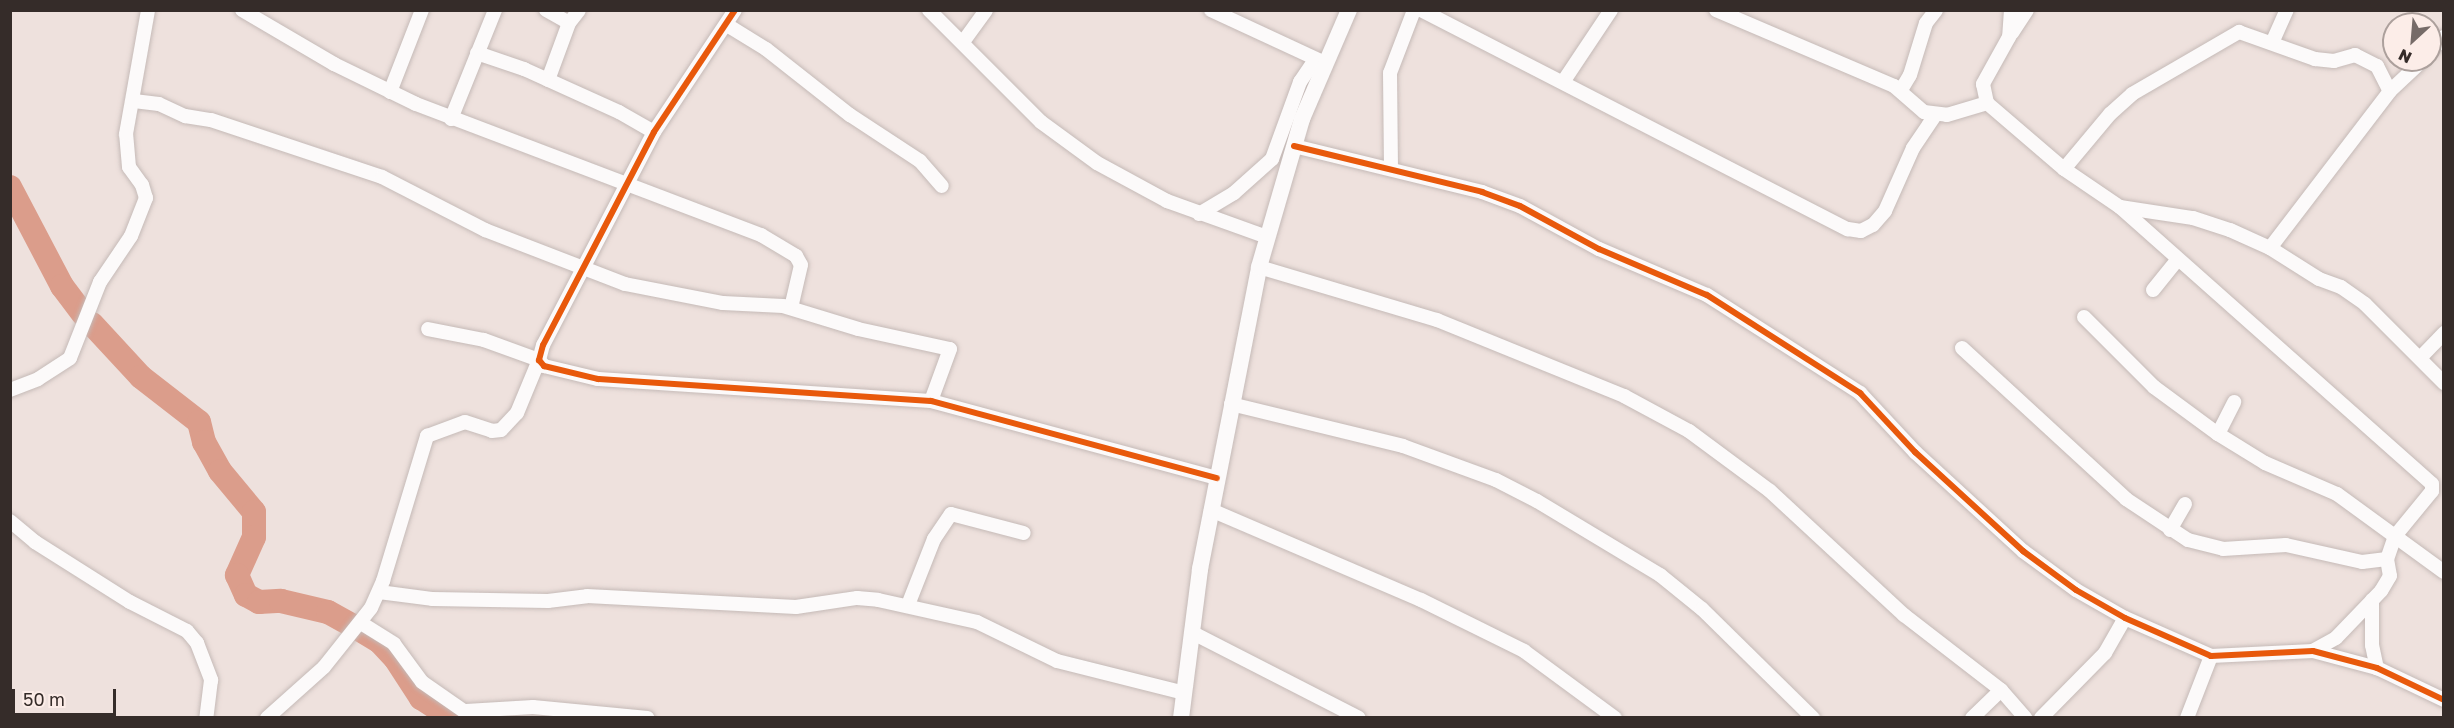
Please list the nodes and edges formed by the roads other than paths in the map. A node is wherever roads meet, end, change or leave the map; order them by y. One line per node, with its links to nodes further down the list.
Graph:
1 (148, 10): 33 (street)
2 (242, 10): 32 (street)
3 (422, 10): 32 (street)
4 (495, 10): 25 (street)
5 (546, 10): 20 (street)
6 (579, 10): 20 (street)
7 (735, 10): 21 (street)
8 (929, 10): 23 (street)
9 (986, 10): 23 (street)
10 (1211, 10): 26 (street)
11 (1349, 10): 26 (street)
12 (1414, 10): 39 (street)
13 (1421, 10): 29 (street)
14 (1611, 10): 29 (street)
15 (1936, 10): 30 (street)
16 (2011, 10): 22 (street)
17 (2027, 10): 22 (street)
18 (2286, 10): 24 (street)
19 (1721, 12): 30 (street)
20 (568, 23): 28 (street)
21 (727, 25): 37 (street); 42 (street)
22 (2009, 38): 34 (street)
23 (963, 42): 44 (street)
24 (2272, 43): 31 (street); 40 (street)
25 (477, 53): 28 (street); 36 (street)
26 (1320, 61): 38 (street); 44 (street)
27 (2410, 72): 31 (street)
28 (548, 80): 37 (street)
29 (1563, 82): 35 (street)
30 (1901, 90): 35 (street)
31 (2390, 91): 46 (street)
32 (390, 92): 36 (street)
33 (134, 101): 48 (street); 59 (street)
34 (1987, 103): 35 (street); 40 (street)
35 (1935, 116)
36 (451, 119): 41 (street)
37 (654, 132): 41 (street)
38 (1294, 146): 39 (street); 45 (street)
39 (1391, 168): 76 (street)
40 (2064, 169): 43 (street)
41 (626, 185): 48 (street); 51 (street)
42 (942, 186)
43 (2120, 207): 46 (street); 47 (street)
44 (1199, 214): 45 (street)
45 (1267, 237): 49 (street)
46 (2270, 248): 56 (street)
47 (2177, 260): 50 (street); 70 (street)
48 (583, 266): 51 (street); 57 (street)
49 (1259, 267): 62 (street); 82 (street)
50 (2153, 290)
51 (791, 308): 60 (street)
52 (2084, 317): 63 (street)
53 (428, 328): 57 (street)
54 (2444, 333): 56 (street)
55 (1962, 348): 68 (street)
56 (2420, 358): 58 (street)
57 (540, 360): 60 (street); 73 (street)
58 (2444, 383)
59 (10, 390)
60 (931, 401): 64 (street)
61 (2234, 402): 63 (street)
62 (1232, 404): 64 (street); 92 (street)
63 (2218, 434): 70 (street)
64 (1217, 478): 66 (street)
65 (2185, 504): 68 (street)
66 (1211, 510): 78 (street); 91 (street)
67 (10, 521): 86 (street)
68 (2170, 530): 71 (street)
69 (1024, 533): 75 (street)
70 (2395, 536): 71 (street); 72 (street)
71 (2387, 559): 74 (street)
72 (2444, 572)
73 (379, 592): 75 (street); 77 (street)
74 (2373, 600): 79 (street); 81 (street)
75 (908, 605): 83 (street)
76 (2125, 618): 80 (street); 95 (street)
77 (360, 623): 85 (street); 87 (street)
78 (1193, 633): 83 (street); 90 (street)
79 (2313, 651): 80 (street); 81 (street)
80 (2211, 657): 96 (street)
81 (2377, 668): 84 (street)
82 (2001, 690): 93 (street); 94 (street)
83 (1184, 693): 89 (street)
84 (2444, 700)
85 (469, 714): 88 (street)
86 (206, 717)
87 (267, 717)
88 (647, 717)
89 (1181, 717)
90 (1359, 717)
91 (1614, 717)
92 (1814, 717)
93 (1972, 717)
94 (2025, 717)
95 (2041, 717)
96 (2187, 717)

